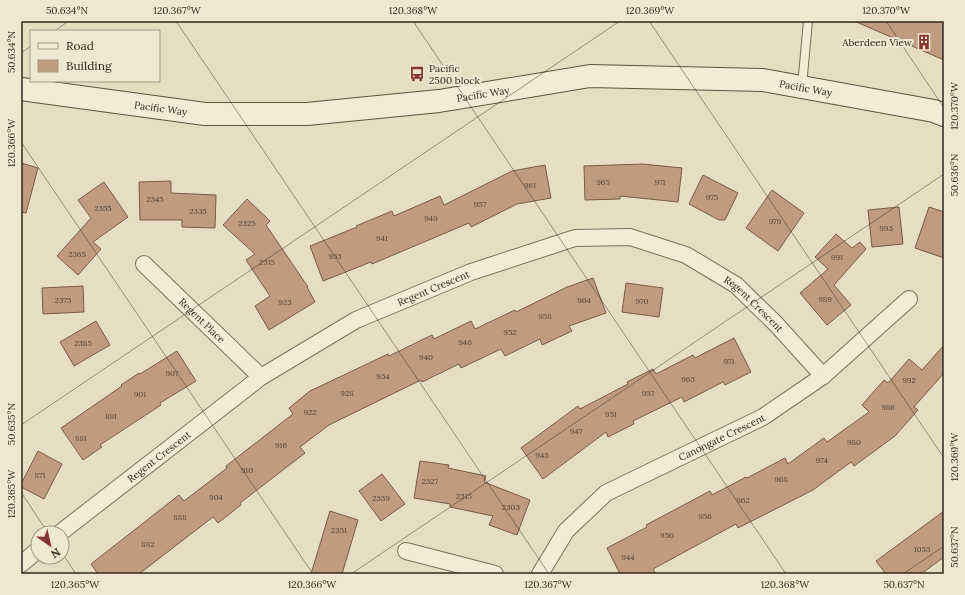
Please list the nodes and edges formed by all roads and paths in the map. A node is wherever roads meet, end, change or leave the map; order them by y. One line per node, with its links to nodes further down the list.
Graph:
1 (808, 21): 2 (lane)
2 (802, 87): 3 (street, Pacific Way); 4 (street, Pacific Way)
3 (21, 89)
4 (944, 115)
5 (144, 264): 8 (street, Regent Place)
6 (909, 299): 7 (street, Canongate Crescent)
7 (823, 376): 8 (street, Regent Crescent); 14 (street, Canongate Crescent)
8 (261, 377): 9 (street, Regent Crescent)
9 (70, 525)
10 (406, 551): 13 (street)
11 (30, 557): 12 (street)
12 (21, 564)
13 (495, 574)
14 (540, 574)

